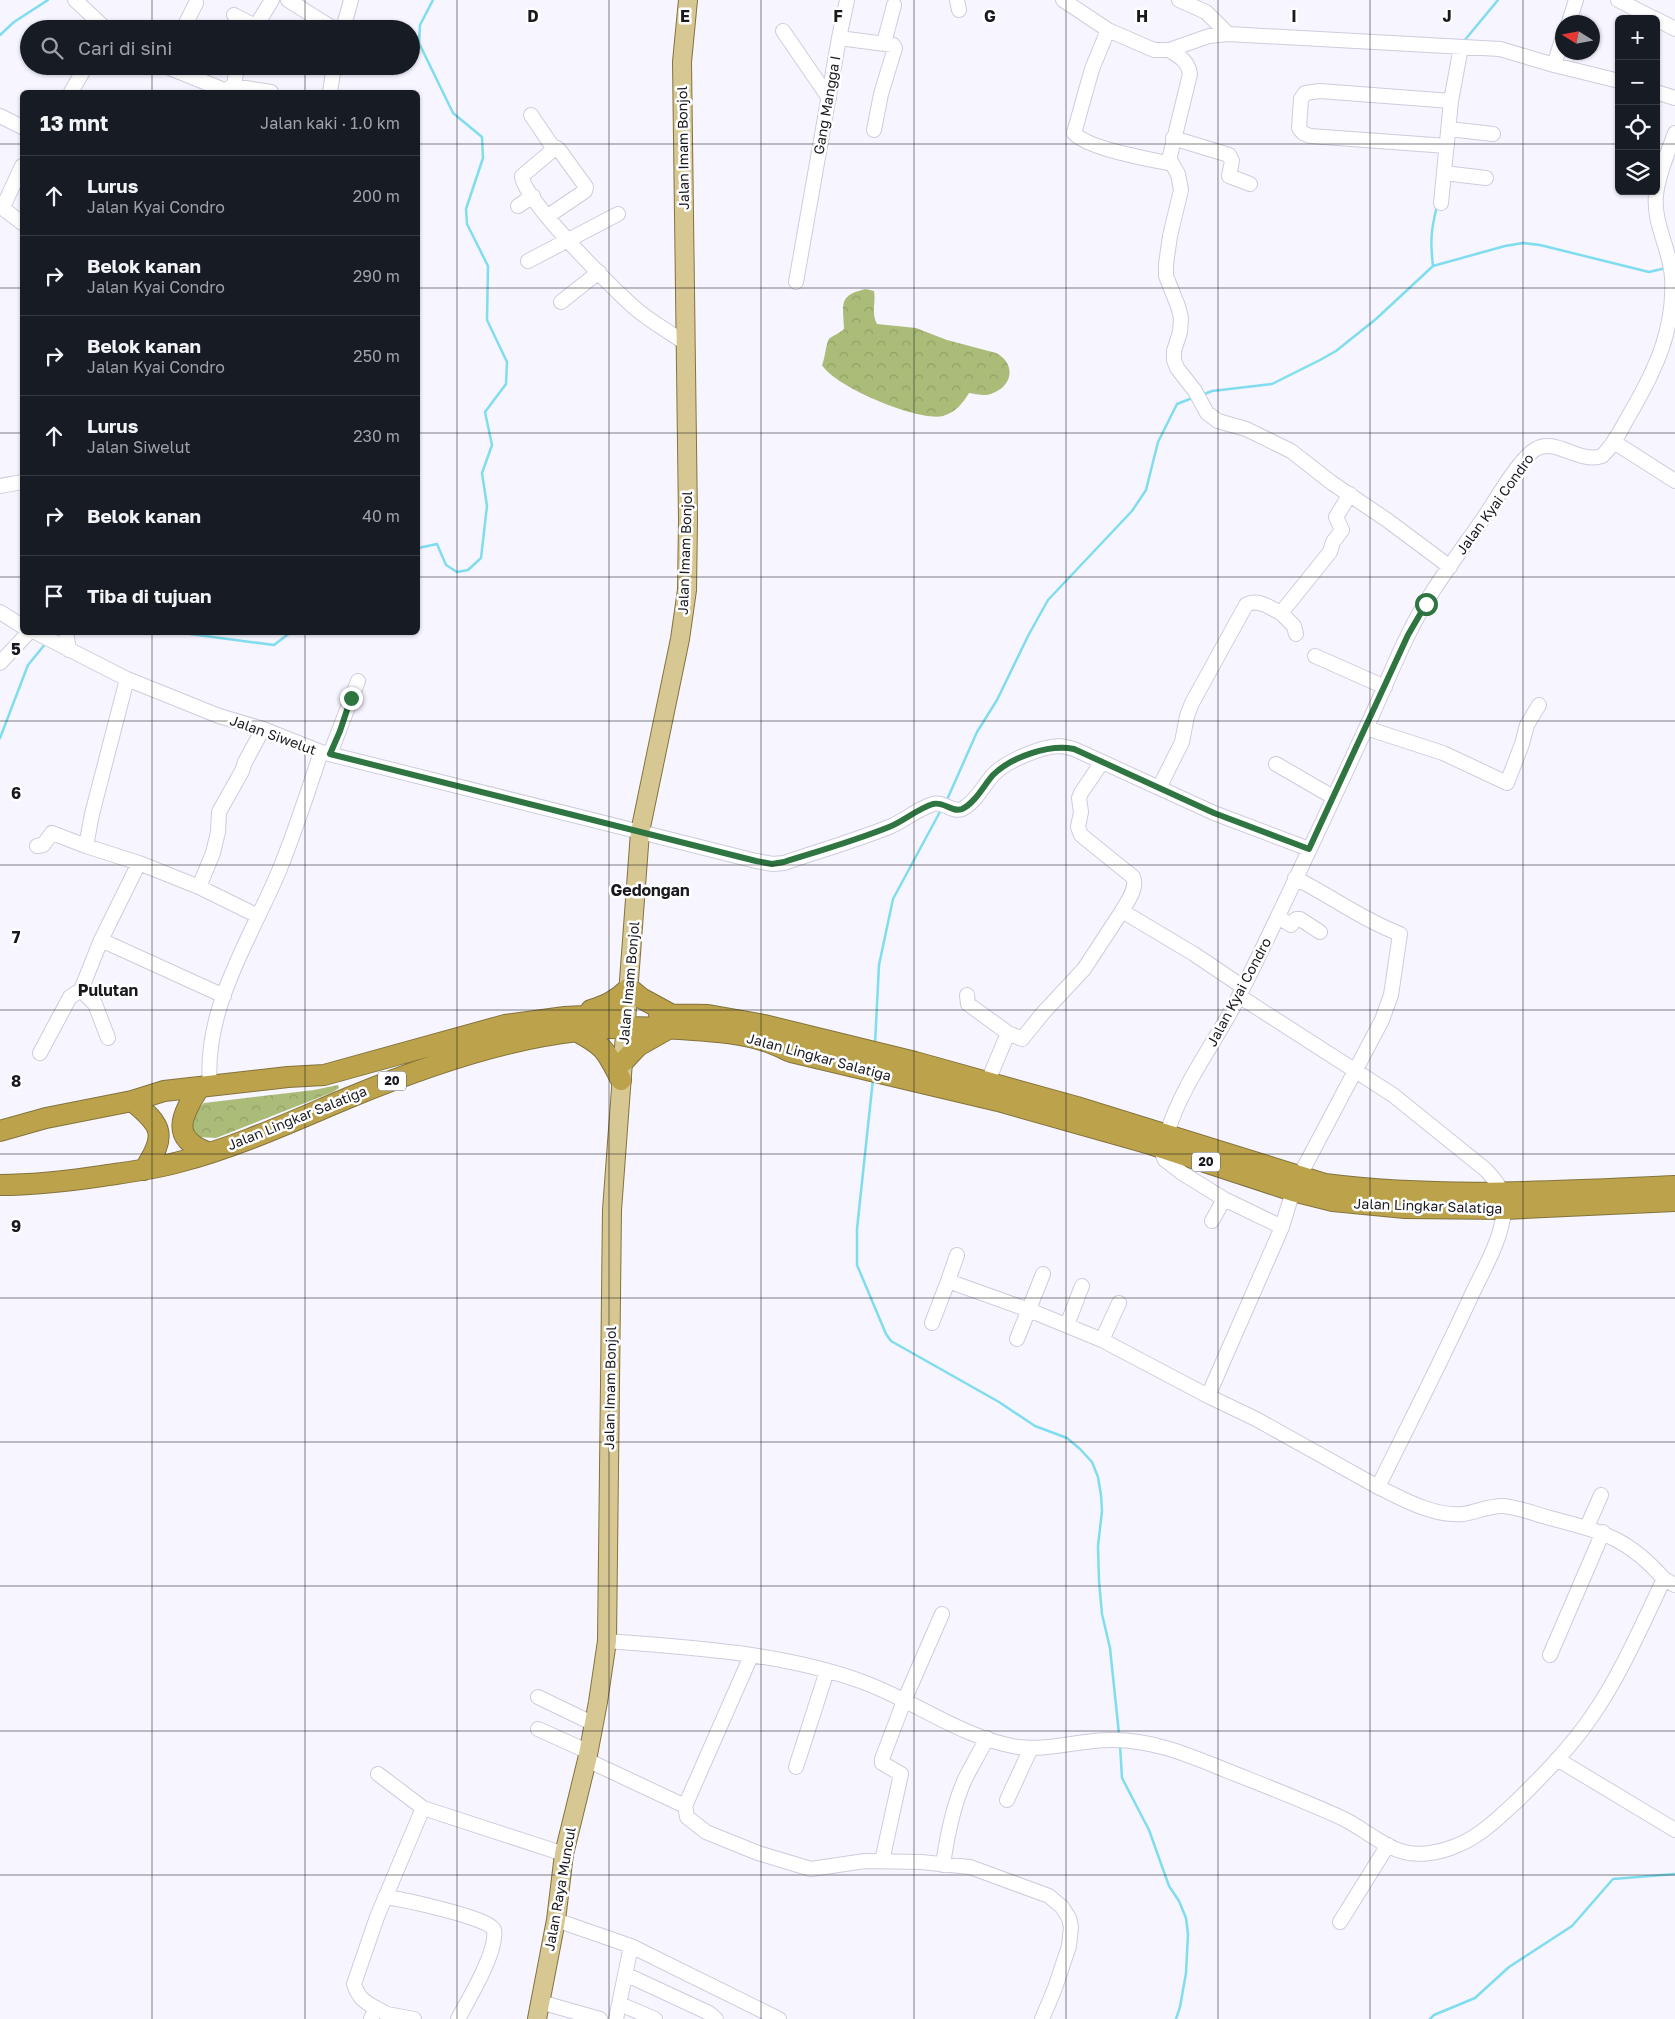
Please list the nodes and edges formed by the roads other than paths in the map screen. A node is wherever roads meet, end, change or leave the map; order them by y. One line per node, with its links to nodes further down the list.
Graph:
1 (75, 0): 16 (street)
2 (272, 0): 19 (street)
3 (288, 0): 20 (street)
4 (351, 0): 21 (street)
5 (688, 0): 73 (main road, Jalan Imam Bonjol)
6 (847, 0): 27 (street, Gang Mangga I)
7 (1063, 0): 24 (street)
8 (1179, 0): 26 (street)
9 (1576, 0): 14 (street)
10 (1618, 0): 15 (street)
11 (196, 3): 17 (street)
12 (894, 5): 28 (street)
13 (234, 15): 18 (street)
14 (1571, 15)
15 (1648, 15)
16 (96, 20)
17 (188, 20)
18 (243, 20)
19 (259, 20)
20 (320, 20)
21 (345, 20)
22 (1660, 21): 23 (street)
23 (1675, 29)
24 (1108, 30): 30 (street); 56 (street)
25 (783, 31): 43 (street)
26 (1228, 34): 29 (street); 30 (street)
27 (839, 38): 28 (street); 43 (street, Gang Mangga I)
28 (884, 43): 50 (street)
29 (1458, 48): 32 (street); 45 (street)
30 (1170, 50): 53 (street)
31 (1556, 60): 32 (street)
32 (1554, 65): 37 (street)
33 (81, 75): 39 (street)
34 (189, 75): 38 (street)
35 (233, 75): 38 (street)
36 (333, 75): 41 (street)
37 (1615, 80)
38 (227, 89): 40 (street)
39 (72, 90)
40 (242, 90)
41 (330, 90)
42 (1660, 93): 44 (street)
43 (829, 98): 70 (street, Gang Mangga I)
44 (1675, 98)
45 (1448, 100): 49 (street); 54 (street)
46 (531, 115): 55 (street)
47 (0, 116): 48 (street)
48 (20, 126)
49 (1449, 129): 52 (street); 54 (street)
50 (874, 130)
51 (1675, 133): 71 (street, Jalan Kyai Condro)
52 (1493, 134)
53 (1174, 138): 56 (street); 60 (street)
54 (1444, 145): 58 (street)
55 (554, 149): 61 (street); 65 (street)
56 (1172, 164): 78 (street)
57 (20, 170): 66 (street)
58 (1444, 173): 59 (street); 62 (street)
59 (1486, 178)
60 (1250, 184)
61 (532, 196): 63 (street); 65 (street)
62 (1441, 203)
63 (518, 206)
64 (618, 214): 67 (street)
65 (548, 216): 67 (street)
66 (20, 221)
67 (568, 241): 68 (street); 69 (street)
68 (528, 260)
69 (599, 272): 72 (street); 73 (street)
70 (796, 282)
71 (1674, 294): 74 (street, Jalan Kyai Condro)
72 (561, 302)
73 (685, 343): 100 (main road, Jalan Imam Bonjol)
74 (1614, 442): 75 (street); 79 (street, Jalan Kyai Condro)
75 (1675, 481)
76 (20, 483): 77 (street)
77 (2, 490)
78 (1350, 494): 79 (street); 81 (street)
79 (1450, 567): 91 (street, Jalan Kyai Condro)
80 (0, 612): 82 (street)
81 (1281, 613): 83 (street); 98 (street)
82 (20, 625)
83 (1296, 634)
84 (66, 635): 86 (street)
85 (40, 636): 86 (street, Jalan Siwelut); 88 (street)
86 (69, 650): 89 (street, Jalan Siwelut)
87 (1315, 656): 91 (street)
88 (1, 661)
89 (127, 679): 94 (street, Jalan Siwelut); 102 (street)
90 (358, 681): 95 (street)
91 (1385, 687): 93 (street, Jalan Kyai Condro)
92 (1539, 705): 93 (street)
93 (1366, 728): 99 (street, Jalan Kyai Condro)
94 (263, 729): 95 (street, Jalan Siwelut); 106 (street)
95 (325, 753): 100 (street, Jalan Siwelut); 108 (street)
96 (1102, 762): 98 (street); 100 (street); 107 (street)
97 (1276, 764): 99 (street)
98 (1158, 788): 103 (street)
99 (1333, 797): 103 (street, Jalan Kyai Condro)
100 (640, 832): 112 (main road, Jalan Imam Bonjol)
101 (36, 846): 102 (street)
102 (86, 846): 104 (street)
103 (1309, 849): 105 (street, Jalan Kyai Condro)
104 (139, 863): 106 (street); 111 (street)
105 (1295, 878): 109 (street, Jalan Kyai Condro); 125 (street)
106 (199, 887): 108 (street)
107 (1122, 911): 114 (street); 120 (street)
108 (258, 916): 116 (street)
109 (1278, 917): 110 (street); 114 (street, Jalan Kyai Condro)
110 (1320, 932)
111 (101, 940): 113 (street); 116 (street)
112 (629, 988): 117 (main road, Jalan Imam Bonjol); 118 (highway); 119 (highway)
113 (81, 990): 121 (street); 122 (street)
114 (1241, 992): 125 (street); 130 (street, Jalan Kyai Condro)
115 (967, 995): 120 (street)
116 (224, 996): 127 (street)
117 (626, 1020): 118 (highway, Jalan Lingkar Salatiga / 20); 119 (highway, Jalan Lingkar Salatiga / 20); 123 (main road, Jalan Imam Bonjol)
118 (672, 1022): 123 (highway); 124 (highway, Jalan Lingkar Salatiga / 20)
119 (571, 1024): 123 (highway); 127 (highway, Jalan Lingkar Salatiga / 20); 131 (highway, Jalan Lingkar Salatiga / 20)
120 (1008, 1033): 126 (street)
121 (108, 1038)
122 (40, 1053)
123 (622, 1071): 158 (main road, Jalan Imam Bonjol)
124 (914, 1072): 126 (highway, Jalan Lingkar Salatiga / 20); 130 (highway, Jalan Lingkar Salatiga / 20)
125 (1356, 1072): 133 (street); 137 (street)
126 (988, 1081): 130 (highway, Jalan Lingkar Salatiga / 20)
127 (204, 1087): 128 (highway, Jalan Lingkar Salatiga / 20); 131 (highway)
128 (132, 1101): 129 (highway, Jalan Lingkar Salatiga / 20); 132 (highway)
129 (0, 1131)
130 (1165, 1141): 133 (highway, Jalan Lingkar Salatiga / 20); 136 (street)
131 (210, 1153): 132 (highway, Jalan Lingkar Salatiga / 20)
132 (144, 1170): 134 (highway, Jalan Lingkar Salatiga / 20)
133 (1296, 1184): 137 (highway, Jalan Lingkar Salatiga / 20); 140 (street)
134 (0, 1186)
135 (1675, 1186): 137 (highway, Jalan Lingkar Salatiga / 20)
136 (1224, 1199): 139 (street); 140 (street)
137 (1504, 1201): 138 (highway, Jalan Lingkar Salatiga / 20); 152 (street)
138 (1675, 1201)
139 (1212, 1221)
140 (1282, 1227): 151 (street)
141 (957, 1256): 143 (street)
142 (1043, 1274): 146 (street)
143 (948, 1281): 146 (street); 147 (street)
144 (1082, 1286): 148 (street)
145 (1119, 1303): 150 (street)
146 (1029, 1310): 148 (street); 149 (street)
147 (932, 1323)
148 (1067, 1325): 150 (street)
149 (1017, 1339)
150 (1102, 1340): 151 (street)
151 (1208, 1396): 152 (street)
152 (1378, 1487): 154 (street)
153 (1601, 1495): 154 (street)
154 (1587, 1527): 155 (street)
155 (1603, 1532): 156 (street); 159 (street)
156 (1670, 1582): 169 (street)
157 (942, 1614): 163 (street)
158 (607, 1641): 160 (street); 164 (main road, Jalan Imam Bonjol)
159 (1550, 1655)
160 (752, 1656): 161 (street); 173 (street)
161 (827, 1671): 163 (street); 170 (street)
162 (538, 1697): 164 (street)
163 (904, 1701): 166 (street); 178 (street)
164 (594, 1724): 168 (main road, Jalan Imam Bonjol)
165 (538, 1729): 168 (street)
166 (987, 1738): 167 (street); 179 (street)
167 (1031, 1748): 172 (street); 176 (street)
168 (588, 1756): 173 (street); 177 (main road, Jalan Raya Muncul)
169 (1557, 1759): 175 (street); 176 (street)
170 (796, 1767)
171 (378, 1774): 174 (street)
172 (1007, 1800)
173 (685, 1806): 178 (street)
174 (423, 1808): 177 (street); 180 (street)
175 (1675, 1830)
176 (1388, 1845): 182 (street)
177 (564, 1854): 181 (main road, Jalan Raya Muncul)
178 (882, 1861): 179 (street)
179 (943, 1865): 195 (street)
180 (385, 1897): 187 (street); 189 (street)
181 (556, 1920): 183 (street); 186 (main road, Jalan Raya Muncul)
182 (1340, 1922)
183 (631, 1946): 184 (street); 194 (street)
184 (625, 1974): 185 (street); 193 (street)
185 (620, 2004): 191 (street); 192 (street)
186 (538, 2011): 190 (street)
187 (373, 2014): 188 (street)
188 (414, 2019)
189 (458, 2019)
190 (600, 2019)
191 (616, 2019)
192 (655, 2019)
193 (716, 2019)
194 (779, 2019)
195 (1042, 2019)

